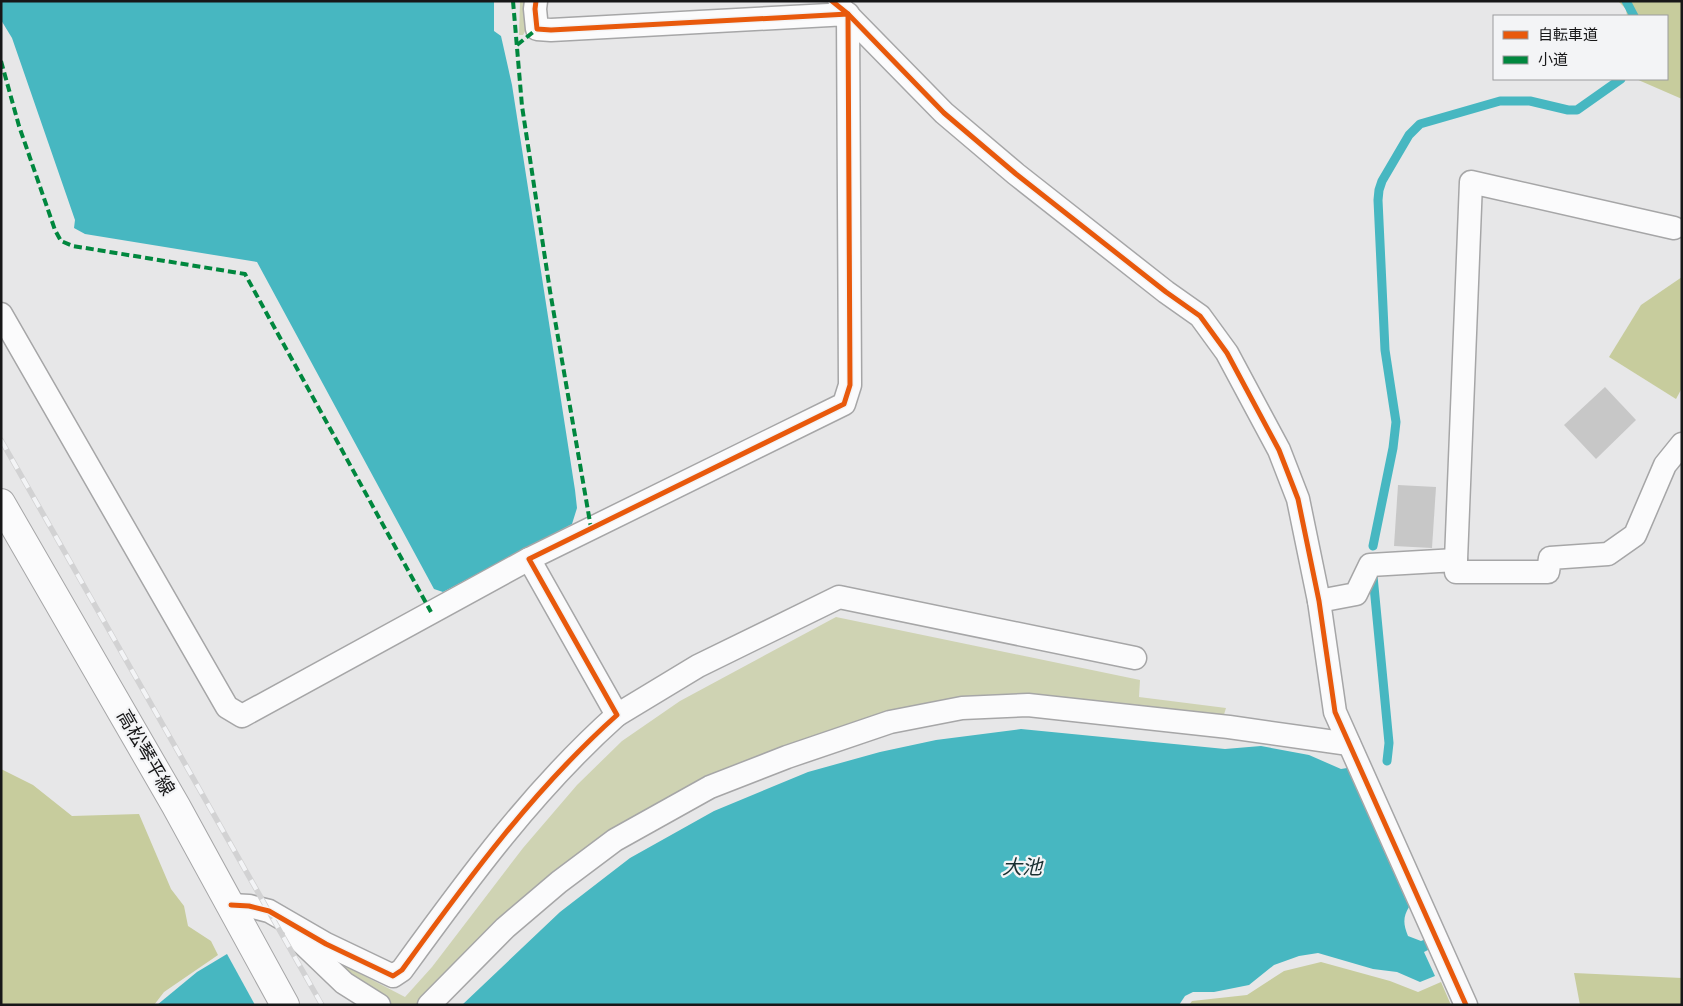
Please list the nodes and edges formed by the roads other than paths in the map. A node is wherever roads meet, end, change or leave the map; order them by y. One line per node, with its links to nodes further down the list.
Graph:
1 (536, 1): 2 (street)
2 (840, 8): 7 (street); 9 (street)
3 (1674, 228): 8 (street)
4 (1, 314): 7 (street)
5 (1682, 444): 8 (street)
6 (1, 503): 13 (main road, 高松琴平線)
7 (529, 559): 11 (street)
8 (1456, 560): 9 (street)
9 (1319, 601): 12 (street)
10 (1135, 658): 11 (street)
11 (617, 715): 14 (street)
12 (1349, 744): 17 (street); 18 (street)
13 (230, 905): 14 (street); 15 (main road, 高松琴平線)
14 (269, 911): 16 (street)
15 (286, 1005)
16 (379, 1005)
17 (429, 1005)
18 (1466, 1005)

